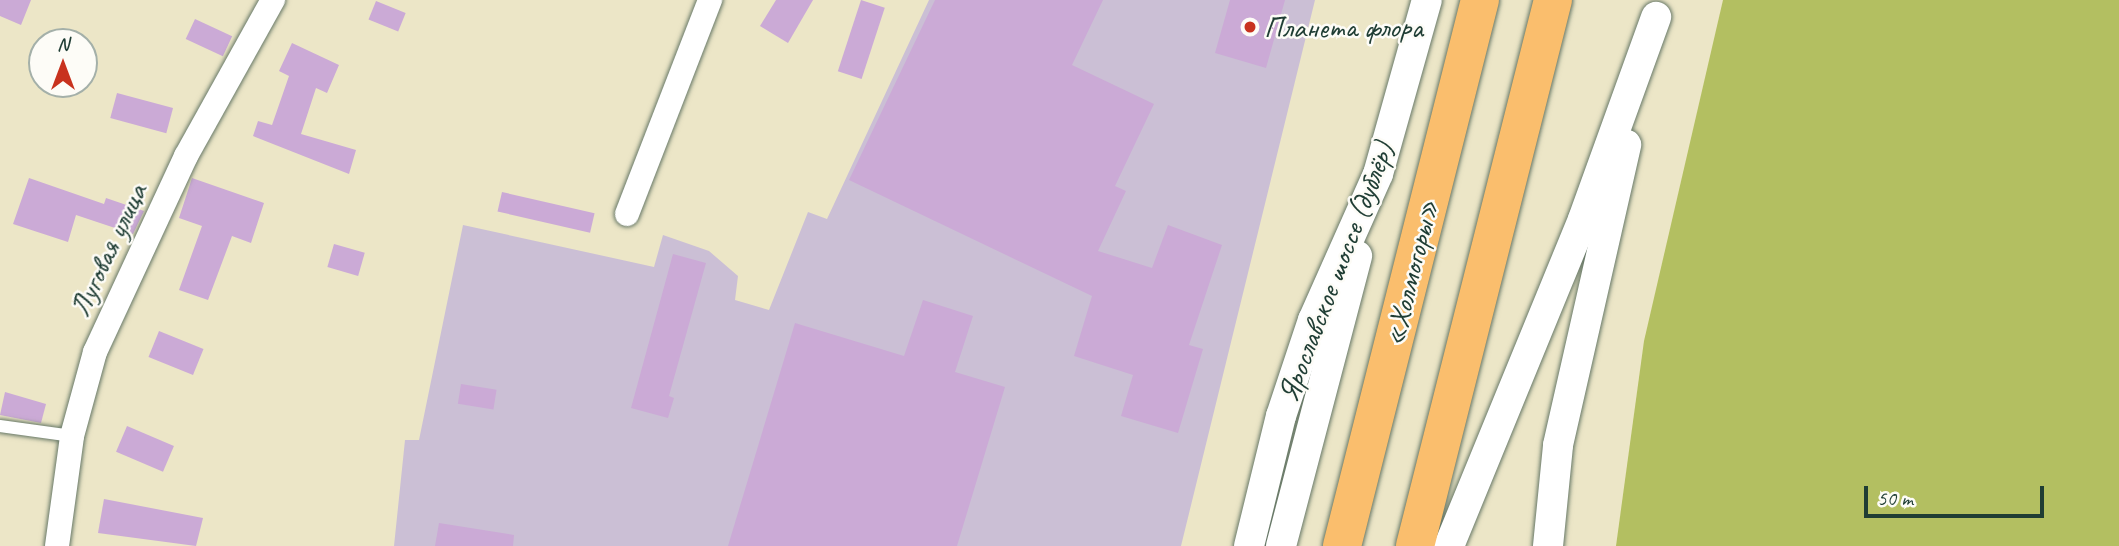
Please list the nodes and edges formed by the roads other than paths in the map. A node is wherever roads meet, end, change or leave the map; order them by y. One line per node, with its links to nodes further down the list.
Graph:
1 (273, 0): 10 (street, Луговая улица)
2 (710, 0): 8 (street)
3 (1427, 0): 7 (street, Ярославское шоссе (дублёр))
4 (1480, 0): 14 (highway, «Холмогоры»)
5 (1553, 0): 15 (highway)
6 (1658, 9): 16 (street); 17 (street)
7 (1378, 174): 12 (street, Ярославское шоссе (дублёр)); 13 (street)
8 (627, 214)
9 (0, 426): 10 (lane)
10 (72, 436): 11 (street, Луговая улица)
11 (57, 546)
12 (1249, 546)
13 (1281, 546)
14 (1342, 546)
15 (1415, 546)
16 (1449, 546)
17 (1548, 546)

